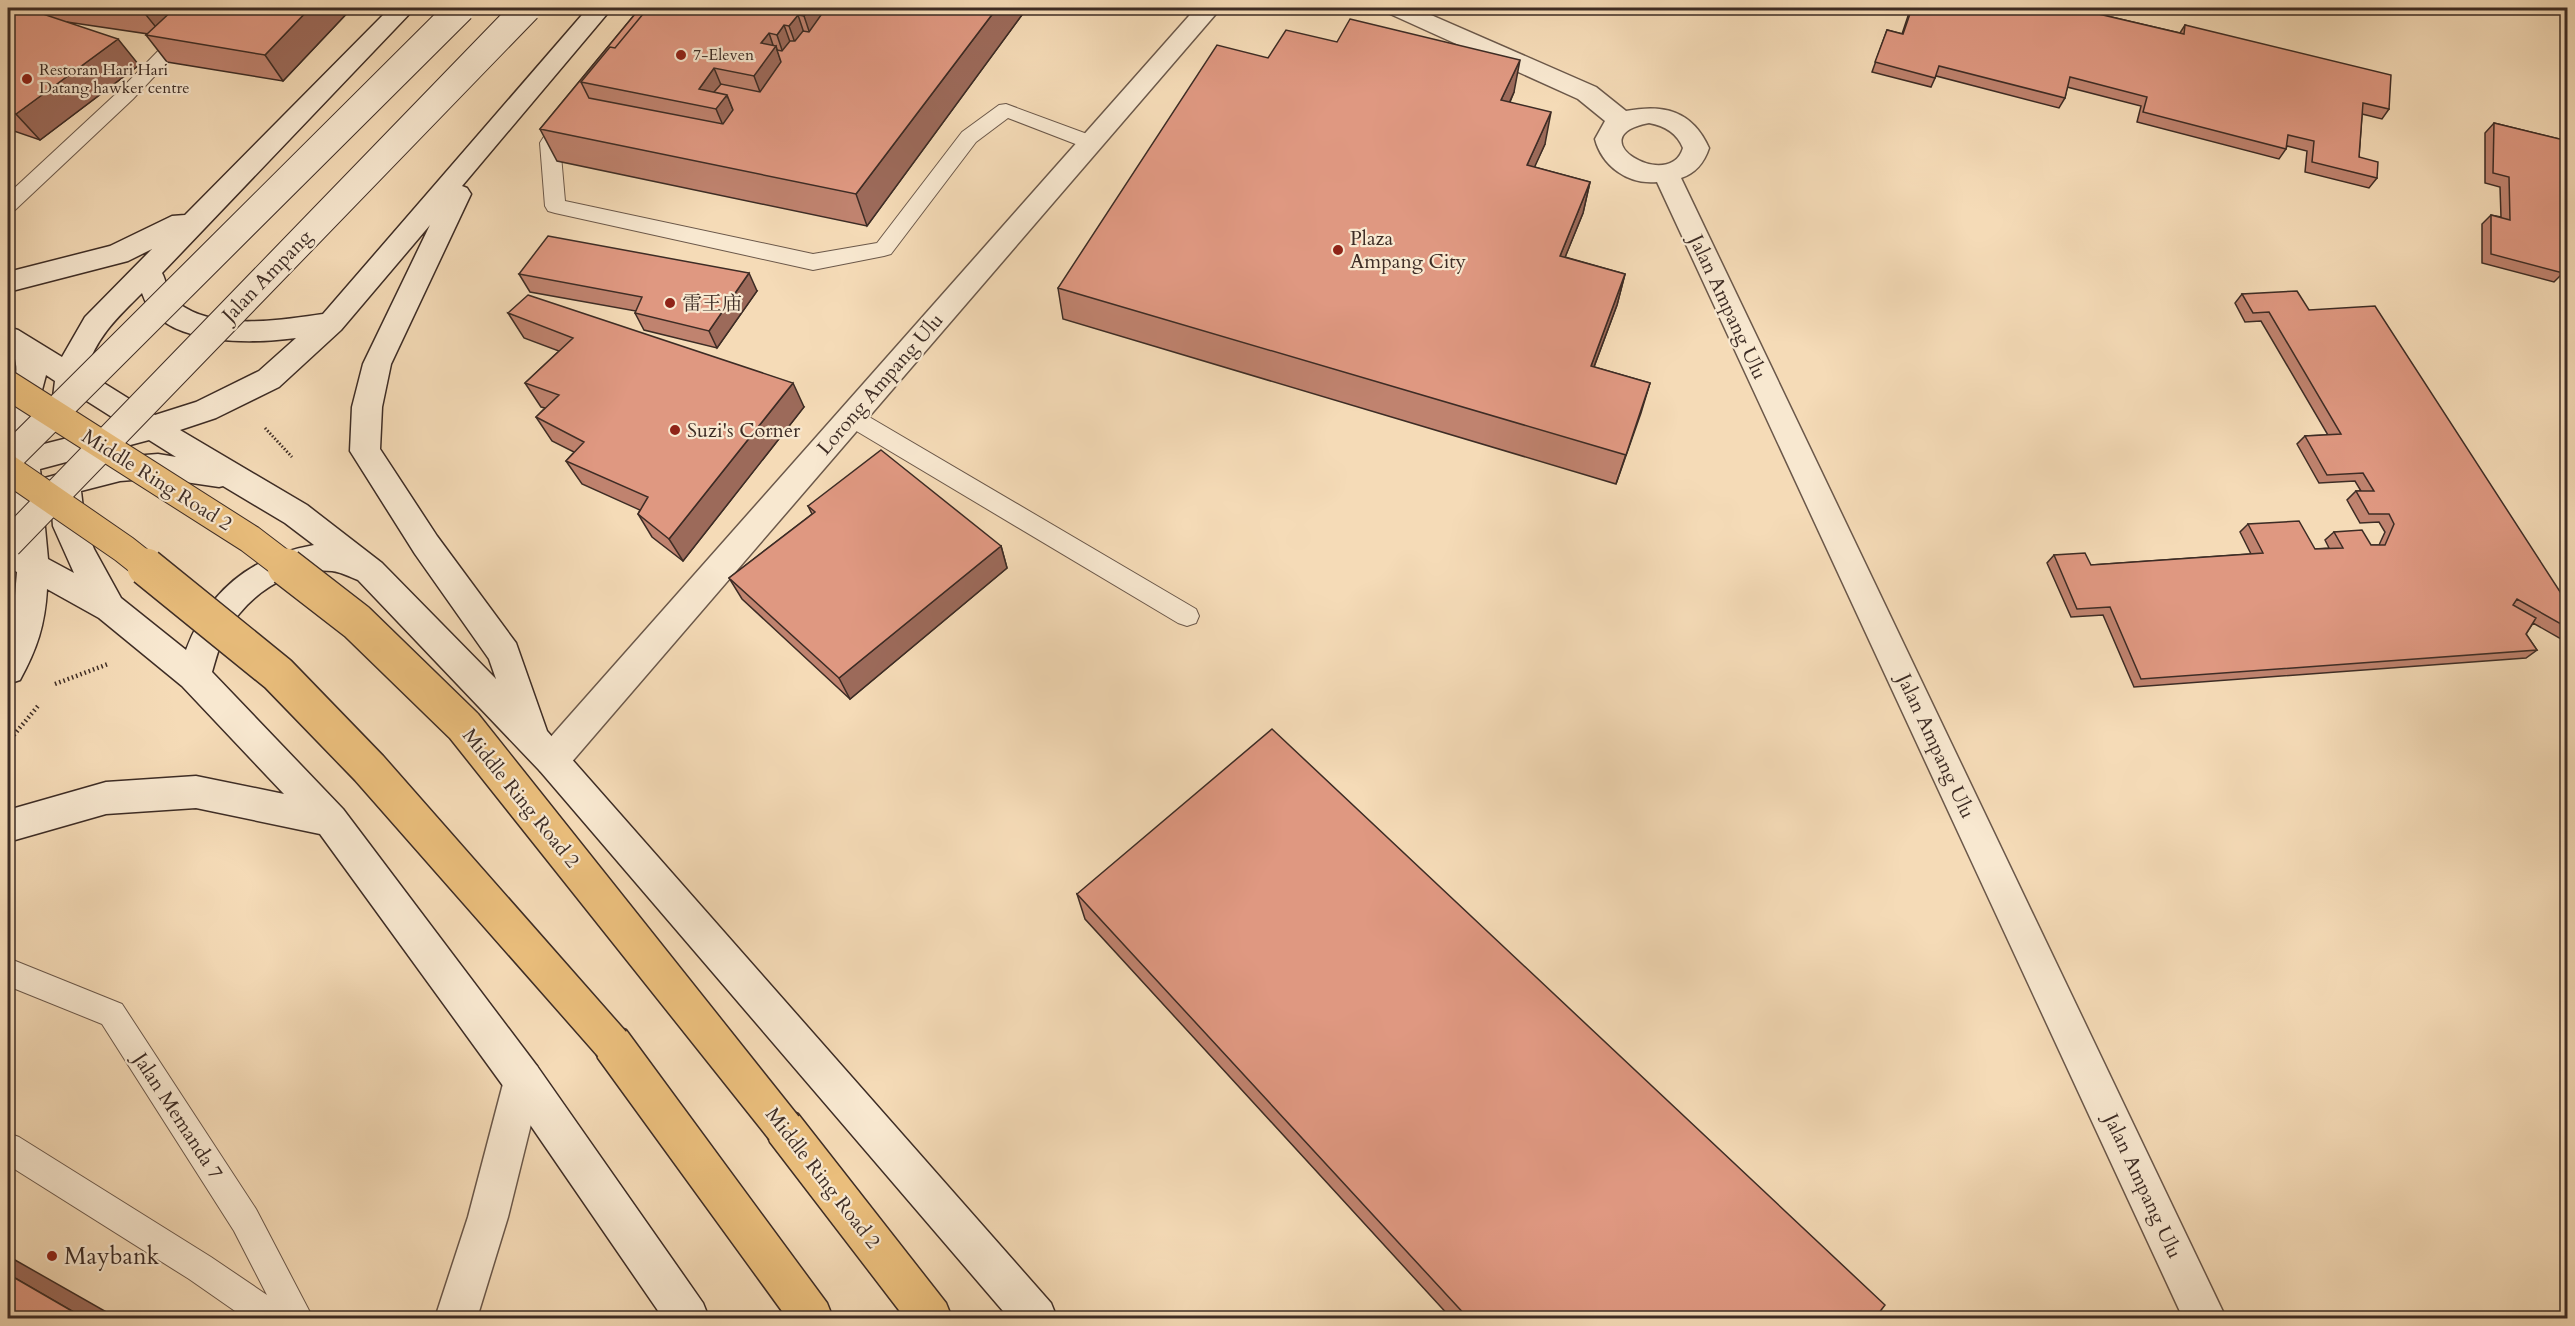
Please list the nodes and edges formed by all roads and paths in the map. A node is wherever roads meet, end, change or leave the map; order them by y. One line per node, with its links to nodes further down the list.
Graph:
1 (210, 8): 13 (lane)
2 (402, 8): 14 (main road)
3 (461, 8): 24 (main road, bridge)
4 (527, 8): 27 (main road, Jalan Ampang, bridge)
5 (600, 8): 11 (main road)
6 (1209, 8): 10 (main road, Lorong Ampang Ulu)
7 (1396, 8): 9 (main road)
8 (580, 107): 10 (lane)
9 (1621, 120): 12 (main road); 12 (main road)
10 (1091, 143): 21 (main road, Lorong Ampang Ulu)
11 (477, 154): 17 (main road); 38 (main road)
12 (1666, 174): 51 (main road, Jalan Ampang Ulu)
13 (8, 205)
14 (203, 212): 15 (main road); 16 (main road)
15 (148, 269): 17 (main road); 19 (main road)
16 (8, 282)
17 (331, 323): 22 (main road)
18 (17, 343): 19 (main road); 24 (main road)
19 (69, 376): 22 (main road); 23 (main road)
20 (8, 385): 49 (highway, Middle Ring Road 2, bridge)
21 (851, 417): 31 (lane); 38 (main road, Lorong Ampang Ulu)
22 (152, 428): 23 (main road); 25 (main road)
23 (66, 451): 24 (main road); 26 (main road)
24 (13, 475): 26 (main road); 28 (main road); 48 (highway, bridge)
25 (232, 477): 26 (main road); 29 (main road)
26 (65, 483): 30 (main road)
27 (8, 544)
28 (20, 559): 30 (main road); 33 (main road)
29 (371, 572): 35 (main road); 38 (main road)
30 (110, 608): 35 (main road)
31 (1187, 616)
32 (108, 664): 34 (path)
33 (8, 670)
34 (52, 675)
35 (194, 676): 39 (main road)
36 (41, 702): 37 (path)
37 (8, 742)
38 (542, 750): 50 (main road)
39 (331, 820): 40 (main road); 42 (main road)
40 (8, 826)
41 (8, 972): 45 (lane, Jalan Memanda 7)
42 (523, 1080): 46 (main road); 47 (main road)
43 (8, 1148): 44 (lane)
44 (273, 1318)
45 (297, 1318)
46 (456, 1318)
47 (688, 1318)
48 (812, 1318)
49 (931, 1318)
50 (1036, 1318)
51 (2205, 1318)

